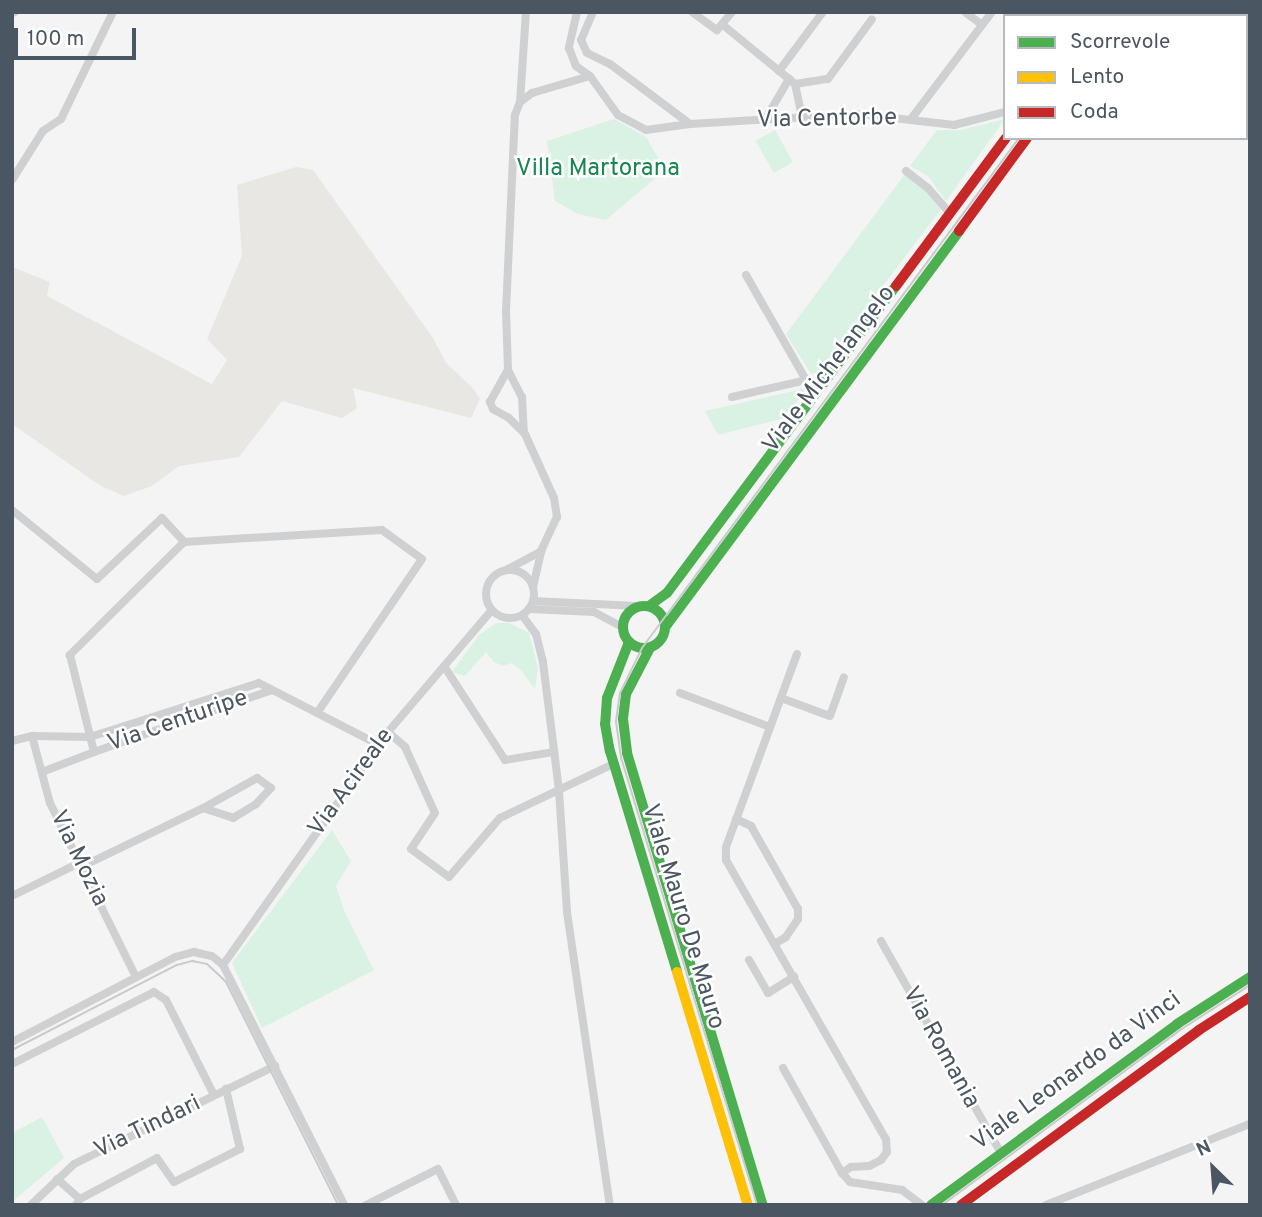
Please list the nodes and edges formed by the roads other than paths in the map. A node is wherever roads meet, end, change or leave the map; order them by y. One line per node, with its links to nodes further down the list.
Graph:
1 (113, 12): 25 (street)
2 (526, 12): 16 (street)
3 (577, 12): 14 (street, Via Centorbe)
4 (692, 12): 11 (street)
5 (732, 12): 11 (street)
6 (823, 12): 13 (street)
7 (965, 12): 12 (street)
8 (992, 12): 12 (street)
9 (590, 14): 21 (street)
10 (872, 19): 15 (street)
11 (723, 25): 13 (street)
12 (982, 25): 19 (street)
13 (779, 71): 15 (street)
14 (590, 76): 16 (street); 21 (street, Via Centorbe)
15 (792, 82): 18 (street); 20 (street)
16 (520, 102): 28 (street)
17 (1003, 113): 19 (street, Via Centorbe)
18 (802, 117): 19 (street, Via Centorbe); 20 (street, Via Centorbe)
19 (911, 119)
20 (765, 120): 21 (street, Via Centorbe)
21 (690, 124)
22 (1005, 140): 26 (street, Viale Michelangelo)
23 (1026, 140): 45 (street, Viale Michelangelo)
24 (906, 170): 26 (street)
25 (12, 180)
26 (950, 213): 31 (street, Viale Michelangelo)
27 (746, 275): 29 (street)
28 (508, 370): 30 (street); 32 (street)
29 (806, 380): 31 (street); 33 (street)
30 (496, 389): 32 (street); 35 (street)
31 (820, 389): 42 (street, Viale Michelangelo)
32 (518, 390): 34 (street)
33 (732, 397)
34 (522, 404): 35 (street); 36 (street)
35 (499, 414): 36 (street)
36 (525, 434): 39 (street)
37 (12, 510): 38 (street)
38 (184, 542): 55 (street); 59 (street)
39 (541, 551): 40 (street); 41 (street)
40 (506, 570): 41 (street); 44 (street)
41 (533, 587): 43 (street)
42 (643, 606): 43 (street); 45 (street); 46 (street)
43 (528, 608): 44 (street); 46 (street); 63 (street)
44 (492, 610): 50 (street, Via Acireale)
45 (666, 626): 48 (street)
46 (622, 627): 47 (street)
47 (629, 642): 48 (street); 64 (street, Viale Mauro De Mauro)
48 (650, 648): 98 (street, Viale Mauro De Mauro)
49 (797, 654): 54 (street)
50 (444, 666): 57 (street, Via Acireale); 63 (street)
51 (845, 677): 54 (street)
52 (272, 690): 55 (street); 59 (street); 62 (street, Via Centuripe)
53 (680, 693): 56 (street)
54 (781, 698): 56 (street)
55 (317, 713): 61 (street)
56 (770, 727): 68 (street)
57 (388, 732): 61 (street, Via Acireale); 66 (street)
58 (32, 736): 59 (street, Via Centuripe); 60 (street, Via Centuripe); 65 (street, Via Mozia)
59 (90, 737): 62 (street, Via Centuripe)
60 (12, 741)
61 (379, 744): 74 (street, Via Acireale)
62 (94, 752): 65 (street)
63 (554, 752): 66 (street)
64 (613, 764): 66 (street); 97 (street, Viale Mauro De Mauro)
65 (42, 772): 69 (street, Via Mozia)
66 (559, 791): 96 (street)
67 (203, 808): 67 (street); 69 (street)
68 (736, 819): 72 (street); 72 (street)
69 (80, 865): 70 (street); 75 (street, Via Mozia)
70 (12, 896)
71 (881, 942): 88 (street, Via Romania)
72 (775, 944): 77 (street)
73 (749, 960): 77 (street)
74 (223, 965): 75 (street); 81 (street)
75 (136, 977): 79 (street)
76 (1250, 977): 85 (street, Viale Leonardo da Vinci)
77 (794, 978): 89 (street)
78 (1250, 997): 86 (street, Viale Leonardo da Vinci)
79 (12, 1042)
80 (12, 1064): 84 (street)
81 (275, 1066): 83 (street, Via Tindari); 93 (street)
82 (783, 1068): 89 (street)
83 (226, 1089): 84 (street, Via Tindari); 91 (street)
84 (214, 1095): 90 (street, Via Tindari)
85 (1071, 1102): 86 (street); 88 (street, Viale Leonardo da Vinci)
86 (1082, 1116): 101 (street, Viale Leonardo da Vinci)
87 (1249, 1127): 102 (street)
88 (1002, 1153): 100 (street, Viale Leonardo da Vinci)
89 (842, 1173): 99 (street)
90 (57, 1179): 91 (street); 92 (street, Via Tindari)
91 (78, 1202)
92 (31, 1205)
93 (344, 1205)
94 (366, 1205): 95 (street)
95 (456, 1205)
96 (610, 1205)
97 (748, 1205)
98 (763, 1205)
99 (922, 1205)
100 (932, 1205)
101 (961, 1205)
102 (1046, 1205)

